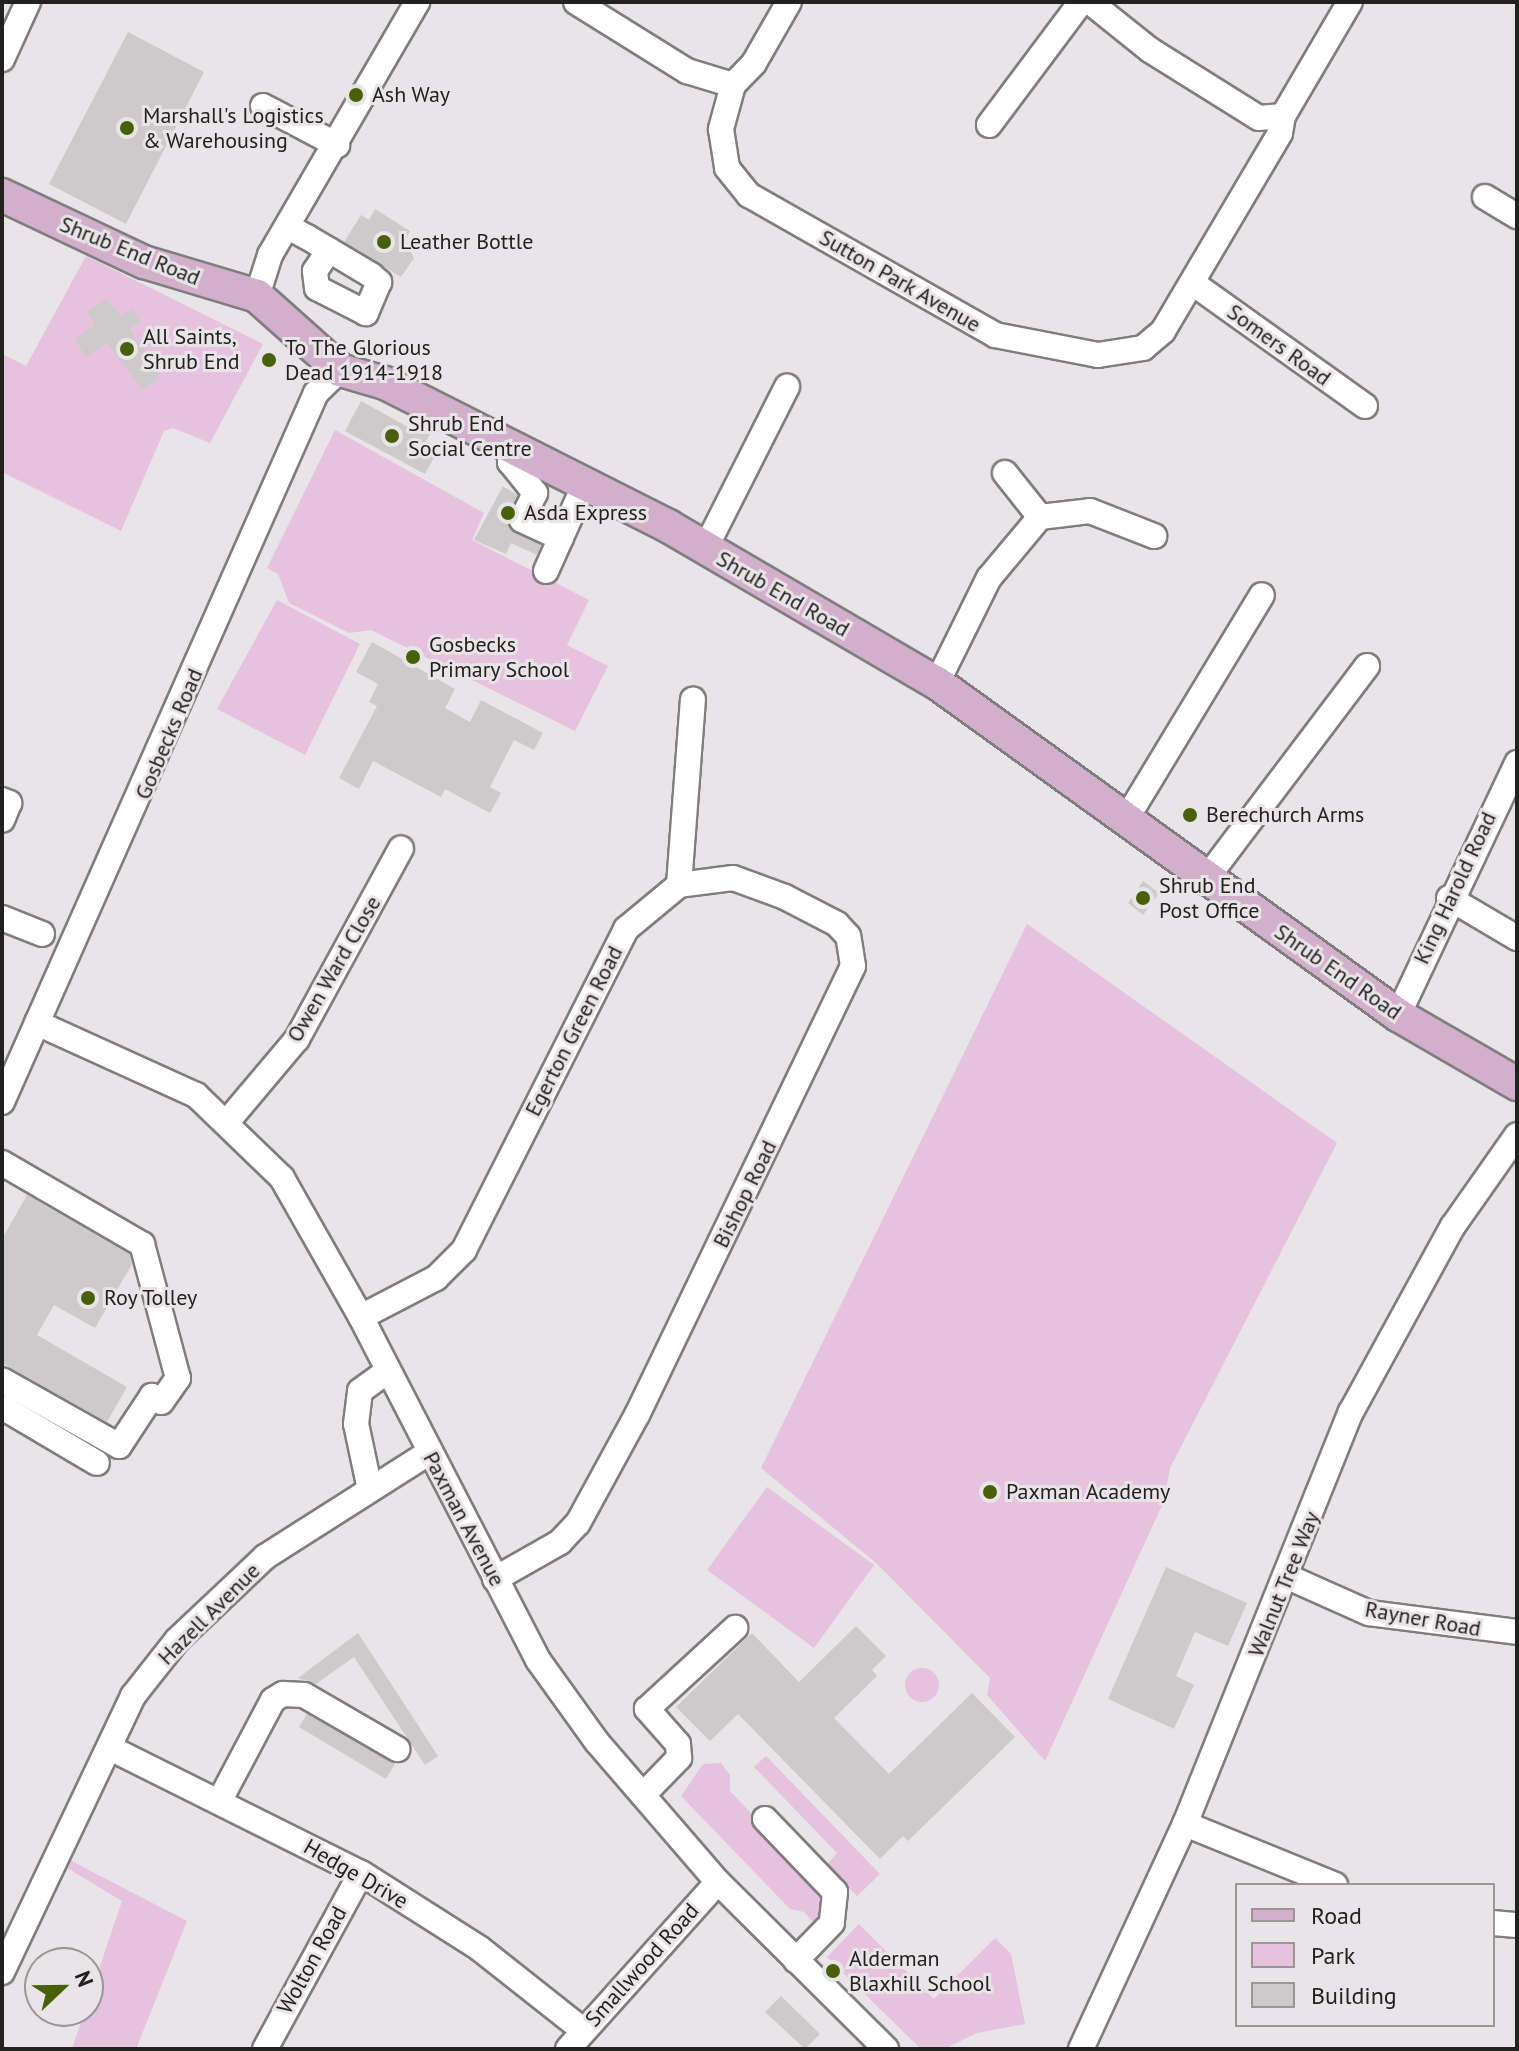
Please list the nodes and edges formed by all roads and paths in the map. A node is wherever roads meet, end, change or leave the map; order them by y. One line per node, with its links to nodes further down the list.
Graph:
1 (28, 2): 8 (street)
2 (417, 2): 13 (street)
3 (576, 2): 9 (street)
4 (789, 2): 9 (street)
5 (1081, 2): 12 (street)
6 (1090, 2): 11 (street)
7 (1350, 2): 11 (street, Sutton Park Avenue)
8 (2, 59)
9 (733, 85): 19 (street, Sutton Park Avenue)
10 (263, 106): 13 (street)
11 (1283, 116): 19 (street, Sutton Park Avenue)
12 (989, 125)
13 (337, 145): 17 (street)
14 (2, 195): 20 (main road, Shrub End Road)
15 (1485, 197): 16 (street)
16 (1517, 216)
17 (288, 227): 18 (street); 20 (street)
18 (329, 250)
19 (1194, 284): 23 (street, Somers Road)
20 (257, 296): 21 (main road, Shrub End Road)
21 (340, 370): 24 (main road, Shrub End Road); 46 (street, Gosbecks Road)
22 (787, 387): 30 (street)
23 (1365, 406)
24 (514, 450): 26 (main road, Shrub End Road); 29 (street)
25 (1005, 473): 27 (street)
26 (584, 486): 29 (street); 30 (main road, Shrub End Road)
27 (1040, 517): 28 (street); 34 (street)
28 (1154, 536)
29 (561, 538): 31 (street)
30 (705, 549): 34 (main road, Shrub End Road)
31 (546, 571)
32 (1262, 595): 37 (street)
33 (1367, 666): 39 (street)
34 (937, 683): 37 (main road, Shrub End Road)
35 (693, 700): 40 (street)
36 (1517, 763): 41 (street, King Harold Road)
37 (1125, 821): 39 (main road, Shrub End Road)
38 (401, 848): 49 (street, Owen Ward Close)
39 (1206, 879): 45 (main road, Shrub End Road)
40 (679, 885): 52 (street, Egerton Green Road); 60 (street, Bishop Road)
41 (1449, 898): 44 (street); 45 (street, King Harold Road)
42 (2, 918): 43 (street)
43 (42, 934)
44 (1517, 938)
45 (1398, 1015): 47 (main road, Shrub End Road)
46 (37, 1023): 48 (street, Gosbecks Road); 49 (street, Paxman Avenue)
47 (1517, 1084)
48 (2, 1102)
49 (227, 1122): 52 (street, Paxman Avenue)
50 (1517, 1135): 59 (street, Walnut Tree Way)
51 (2, 1163): 54 (street)
52 (361, 1317): 53 (street, Paxman Avenue)
53 (386, 1372): 56 (street, Paxman Avenue); 58 (street)
54 (2, 1380)
55 (2, 1407): 57 (street)
56 (428, 1453): 58 (street, Hazell Avenue); 60 (street, Paxman Avenue)
57 (97, 1463)
58 (369, 1485): 63 (street, Hazell Avenue)
59 (1288, 1577): 62 (street, Rayner Road); 68 (street, Walnut Tree Way)
60 (495, 1579): 65 (street, Paxman Avenue)
61 (735, 1628): 65 (street)
62 (1517, 1632)
63 (110, 1748): 66 (street, Hedge Drive); 75 (street, Hazell Avenue)
64 (397, 1749): 66 (street)
65 (643, 1795): 70 (street, Paxman Avenue)
66 (220, 1800): 69 (street, Hedge Drive)
67 (765, 1819): 74 (street)
68 (1185, 1824): 71 (street); 79 (street, Walnut Tree Way)
69 (361, 1873): 76 (street, Hedge Drive); 77 (street, Wolton Road)
70 (718, 1882): 74 (street, Paxman Avenue); 76 (street, Smallwood Road)
71 (1330, 1883)
72 (1495, 1923): 73 (street)
73 (1517, 1925)
74 (796, 1960): 78 (street, Paxman Avenue)
75 (2, 1972)
76 (575, 2040)
77 (265, 2049)
78 (886, 2049)
79 (1081, 2049)

